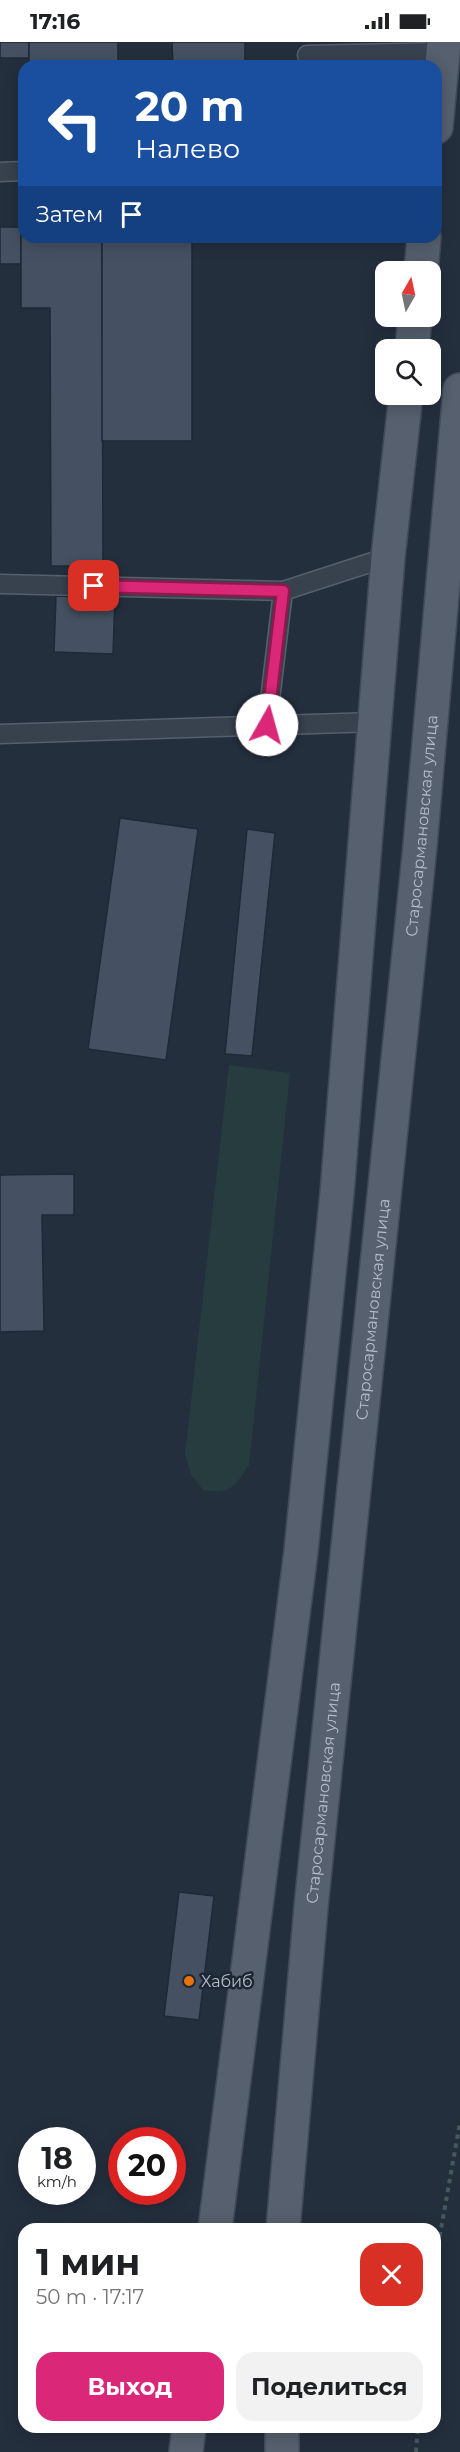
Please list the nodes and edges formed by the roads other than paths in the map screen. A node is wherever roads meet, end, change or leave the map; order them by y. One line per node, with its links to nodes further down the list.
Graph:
1 (444, 47): 2 (lane); 3 (main road)
2 (307, 55)
3 (442, 67)
4 (18, 171): 5 (lane)
5 (0, 172)
6 (423, 243): 7 (main road)
7 (422, 261)
8 (460, 390): 17 (main road, Старосармановская улица)
9 (405, 405): 10 (main road)
10 (388, 557): 12 (lane); 13 (main road)
11 (0, 584): 12 (lane)
12 (283, 591): 14 (lane)
13 (375, 722): 14 (lane); 16 (main road)
14 (267, 725): 15 (lane)
15 (0, 734)
16 (216, 2223)
17 (284, 2223)
18 (188, 2433): 20 (main road)
19 (282, 2433): 21 (main road)
20 (186, 2452)
21 (282, 2452)

